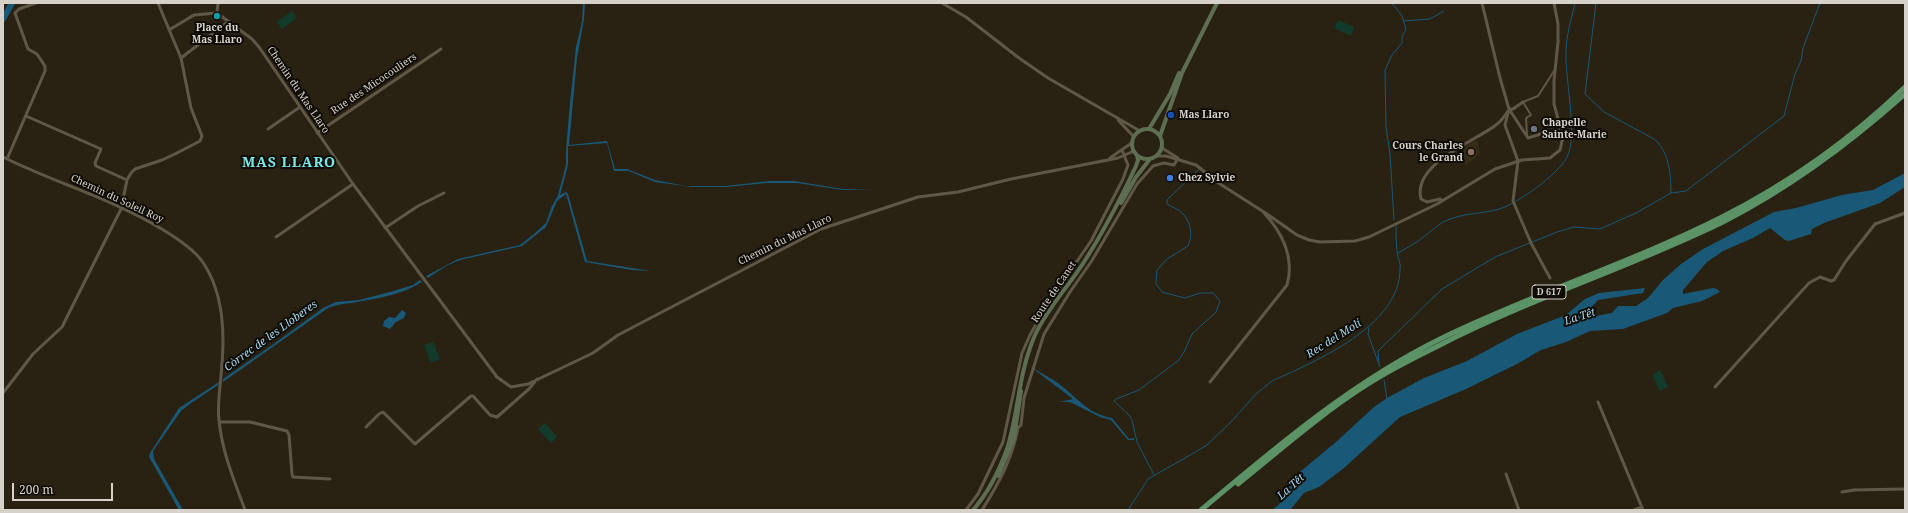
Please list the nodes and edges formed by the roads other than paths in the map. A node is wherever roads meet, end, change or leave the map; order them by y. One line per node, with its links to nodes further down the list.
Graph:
1 (36, 3): 19 (street)
2 (158, 3): 10 (street)
3 (218, 3): 8 (street)
4 (942, 3): 20 (street)
5 (1216, 3): 22 (main road); 26 (main road)
6 (1482, 3): 18 (street)
7 (1554, 3): 13 (street)
8 (217, 12): 9 (street, Chemin du Mas Llaro); 10 (street)
9 (229, 21): 12 (street); 17 (street, Chemin du Mas Llaro)
10 (169, 30): 12 (street)
11 (441, 49): 24 (street, Rue des Micocouliers)
12 (181, 58): 40 (street)
13 (1555, 69): 16 (street); 39 (street)
14 (1905, 88): 68 (highway, D 617)
15 (1905, 94): 69 (highway, D 617)
16 (1523, 102): 18 (street); 27 (street)
17 (300, 107): 21 (street); 24 (street, Chemin du Mas Llaro)
18 (1509, 109): 27 (street); 39 (street); 43 (street)
19 (26, 116): 36 (street); 40 (street)
20 (1112, 116): 23 (street); 28 (street)
21 (268, 129)
22 (1149, 129): 23 (main road); 26 (main road)
23 (1140, 131): 28 (main road)
24 (317, 133): 41 (street, Chemin du Mas Llaro)
25 (1544, 133): 27 (street)
26 (1160, 136): 29 (main road)
27 (1528, 138)
28 (1133, 140): 30 (street); 31 (main road)
29 (1162, 148): 33 (main road); 35 (street)
30 (1122, 150): 32 (street); 38 (street)
31 (1135, 153): 32 (street, Chemin du Mas Llaro); 37 (main road); 65 (main road, Route de Canet)
32 (1124, 155): 38 (street, Chemin du Mas Llaro); 64 (street)
33 (1157, 156): 35 (street); 37 (main road)
34 (3, 157): 36 (street, Chemin du Soleil Roy)
35 (1178, 158): 45 (street); 57 (street)
36 (7, 159): 44 (street, Chemin du Soleil Roy)
37 (1150, 159): 57 (main road, Route de Canet)
38 (1108, 160): 50 (street, Chemin du Mas Llaro)
39 (1518, 161): 43 (street); 49 (street)
40 (127, 180): 44 (street)
41 (354, 184): 47 (street, Chemin du Mas Llaro); 48 (street)
42 (444, 193): 47 (street)
43 (1442, 201): 45 (street)
44 (121, 209): 53 (street); 55 (street, Chemin du Soleil Roy)
45 (1260, 209): 51 (street)
46 (1905, 213): 52 (street)
47 (385, 228): 50 (street, Chemin du Mas Llaro)
48 (276, 237)
49 (1550, 278)
50 (537, 379): 56 (street, Chemin du Mas Llaro)
51 (1210, 382)
52 (1715, 387)
53 (3, 392)
54 (1598, 402): 62 (street)
55 (219, 422): 59 (street); 63 (street, Chemin du Soleil Roy)
56 (366, 427)
57 (1017, 428): 66 (main road, Route de Canet); 67 (street)
58 (1506, 474): 70 (street)
59 (330, 479)
60 (1905, 489): 61 (street)
61 (1842, 492)
62 (1642, 509): 71 (street)
63 (245, 510)
64 (966, 510)
65 (973, 510)
66 (976, 510)
67 (982, 510)
68 (1201, 510)
69 (1206, 510)
70 (1520, 510)
71 (1634, 510)

